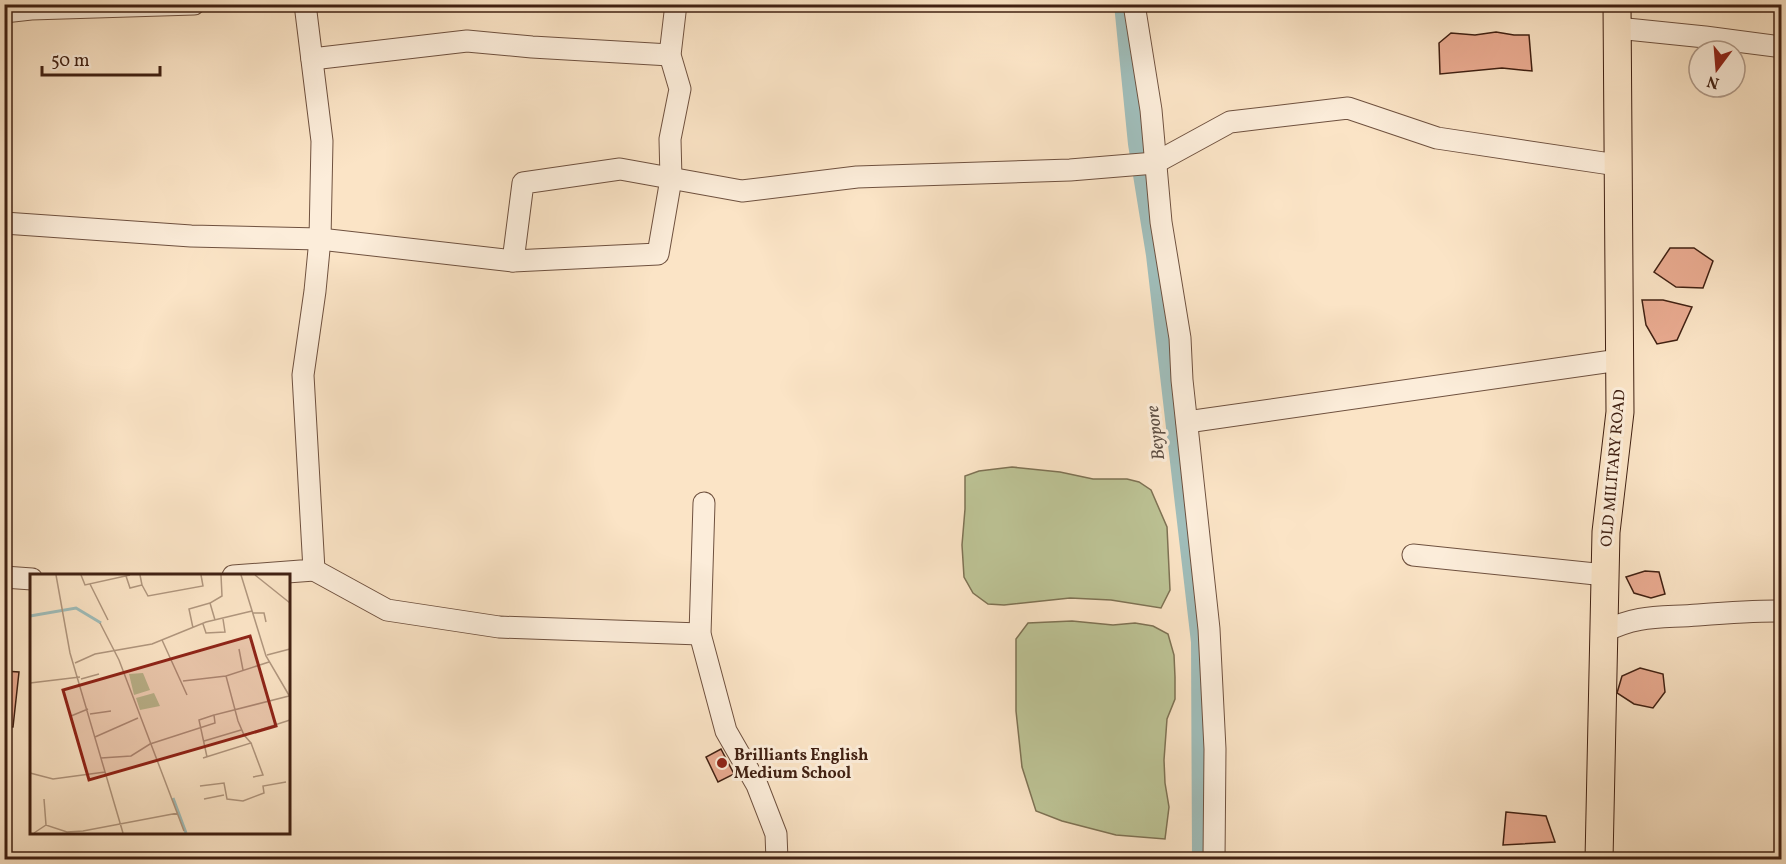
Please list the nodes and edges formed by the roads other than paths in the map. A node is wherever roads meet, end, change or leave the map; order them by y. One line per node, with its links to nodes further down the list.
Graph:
1 (194, 4): 5 (street)
2 (305, 4): 9 (street)
3 (676, 4): 8 (street)
4 (1134, 4): 10 (street)
5 (4, 12)
6 (1617, 16): 7 (street); 11 (main road, OLD MILITARY ROAD)
7 (1782, 47)
8 (670, 55): 9 (street); 12 (street)
9 (312, 59): 14 (street)
10 (1155, 163): 11 (street); 12 (street); 17 (street)
11 (1617, 165): 16 (main road, OLD MILITARY ROAD)
12 (671, 179): 15 (street); 15 (street)
13 (4, 223): 14 (street)
14 (320, 239): 15 (street); 20 (street)
15 (513, 261)
16 (1619, 360): 17 (street); 22 (main road, OLD MILITARY ROAD)
17 (1187, 422): 29 (street)
18 (704, 503): 27 (street)
19 (1413, 555): 22 (street)
20 (314, 570): 21 (street); 27 (street)
21 (260, 574)
22 (1605, 575): 26 (main road, OLD MILITARY ROAD)
23 (4, 577): 24 (street)
24 (30, 579)
25 (1776, 611): 26 (street)
26 (1603, 633): 30 (main road, OLD MILITARY ROAD)
27 (700, 634): 28 (street)
28 (777, 860)
29 (1214, 860)
30 (1599, 860)

